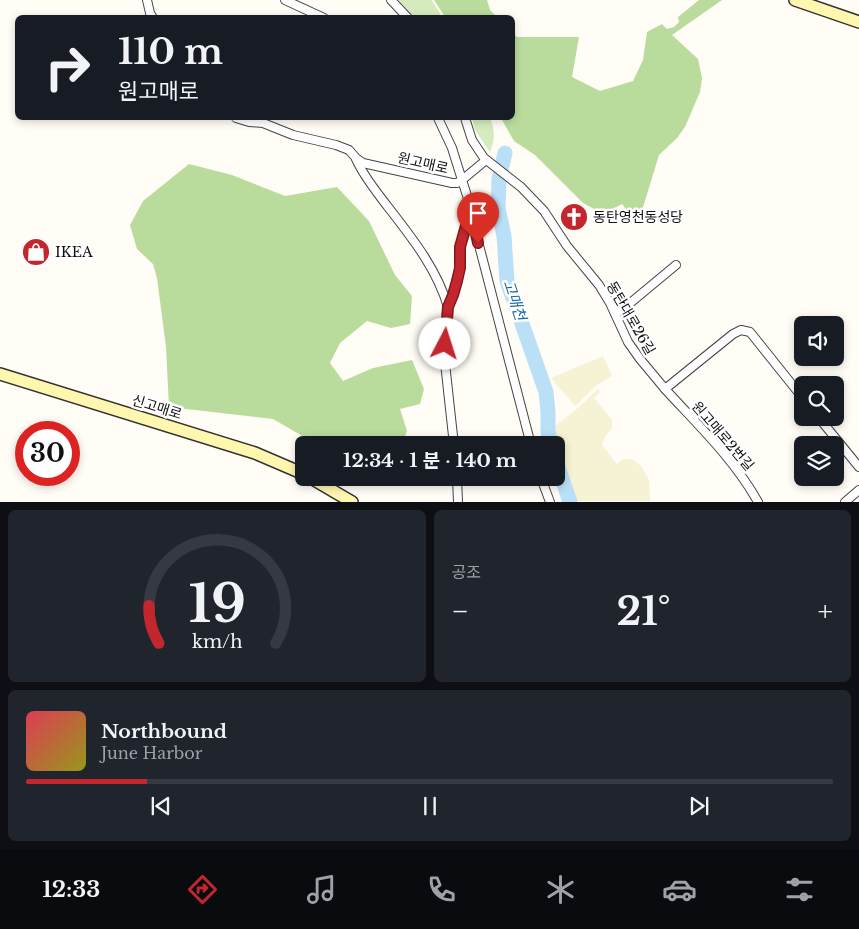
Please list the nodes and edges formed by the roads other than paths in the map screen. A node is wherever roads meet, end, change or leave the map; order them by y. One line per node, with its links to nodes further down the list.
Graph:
1 (147, 0): 5 (street)
2 (285, 0): 6 (street)
3 (391, 0): 7 (street)
4 (795, 0): 8 (street)
5 (151, 15)
6 (318, 15)
7 (405, 15)
8 (859, 22)
9 (242, 120): 12 (street, 원고매로)
10 (439, 120): 14 (street)
11 (466, 120): 13 (street)
12 (356, 158): 14 (street, 원고매로); 17 (street)
13 (488, 161): 14 (street); 18 (street, 동탄대로26길)
14 (462, 180): 15 (street, 원고매로)
15 (471, 208): 17 (street); 24 (street, 원고매로)
16 (676, 265): 18 (street)
17 (448, 307): 23 (street)
18 (615, 313): 21 (street, 동탄대로26길)
19 (0, 374): 26 (street, 신고매로)
20 (794, 387): 21 (street)
21 (666, 389): 34 (street, 원고매로2번길)
22 (826, 426): 25 (street)
23 (453, 436)
24 (529, 436)
25 (859, 467)
26 (295, 470)
27 (324, 486): 31 (street)
28 (458, 486): 32 (street)
29 (544, 486): 33 (street)
30 (859, 490): 35 (street)
31 (352, 502)
32 (458, 502)
33 (550, 502)
34 (758, 502)
35 (845, 502)

